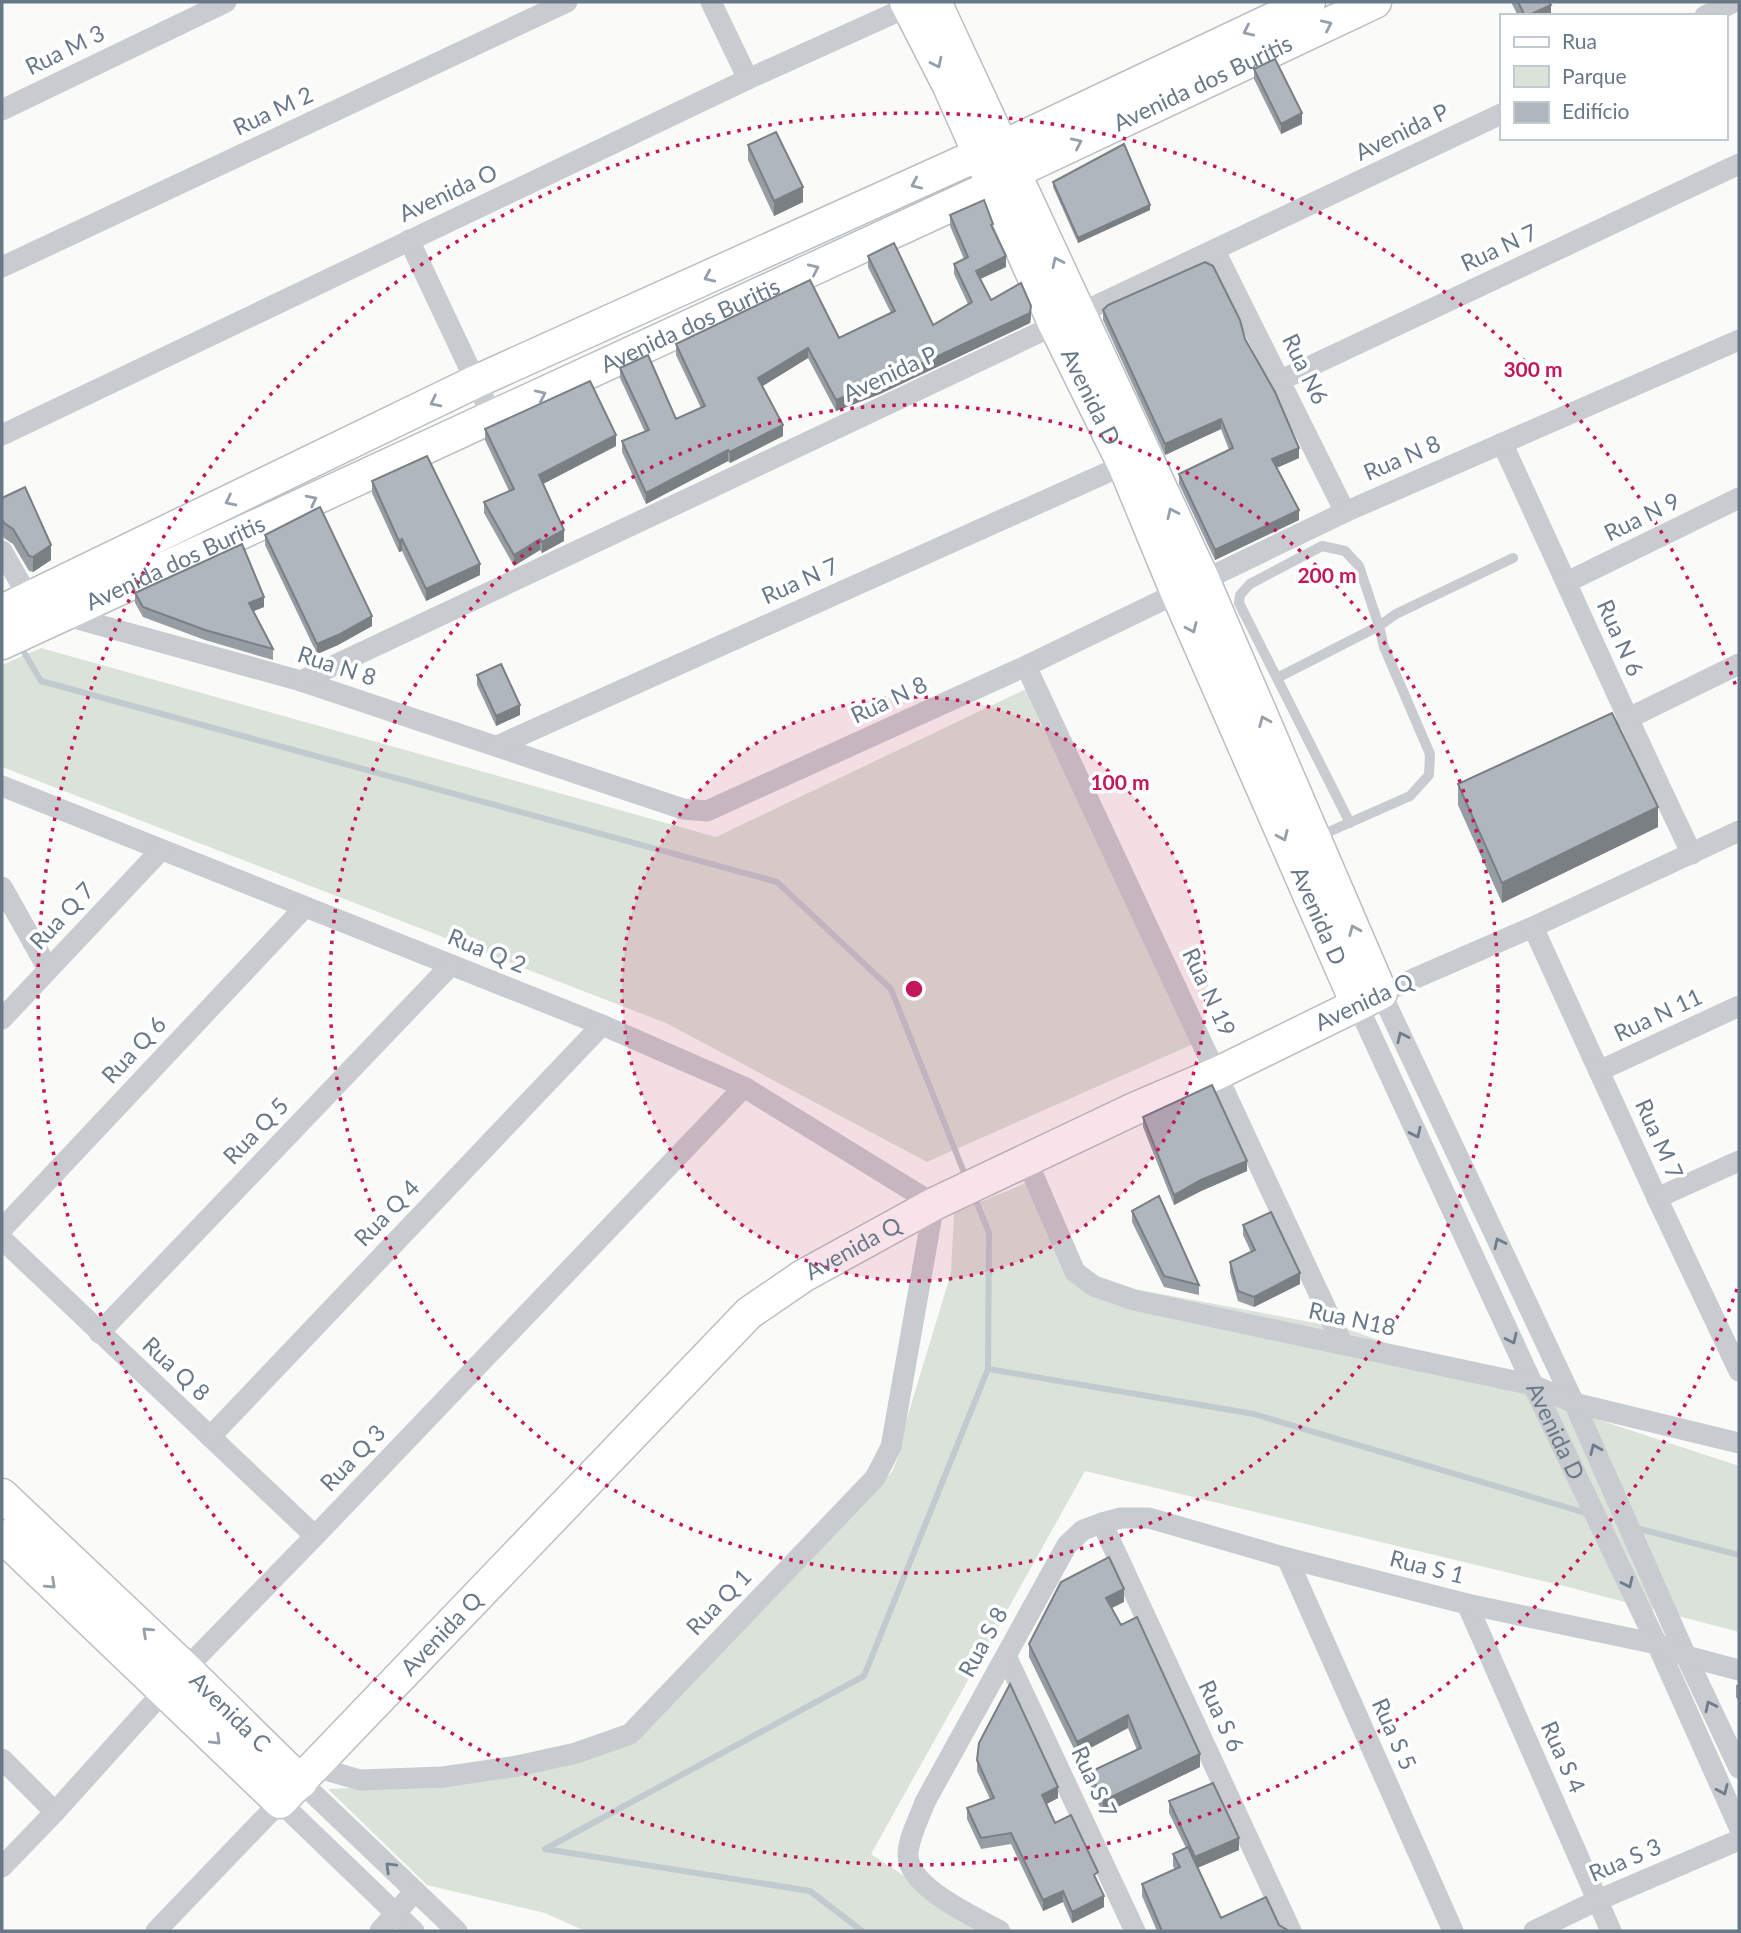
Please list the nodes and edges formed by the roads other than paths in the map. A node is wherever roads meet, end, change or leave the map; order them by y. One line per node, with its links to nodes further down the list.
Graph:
1 (226, 2): 10 (street, Rua M 3)
2 (566, 2): 16 (street, Rua M 2)
3 (711, 2): 9 (street)
4 (1309, 2): 13 (street, Avenida dos Buritis, one-way to 13)
5 (1375, 2): 13 (street, Avenida dos Buritis, one-way to 5)
6 (1734, 2): 8 (street)
7 (917, 3): 9 (street, Avenida O); 13 (street, Avenida D)
8 (1709, 14)
9 (748, 79): 14 (street, Avenida O)
10 (2, 110)
11 (1500, 114): 15 (street, Avenida P)
12 (1739, 164): 19 (street, Rua N 7)
13 (998, 165): 17 (street, Avenida D); 20 (street, Avenida dos Buritis, one-way to 20); 21 (street, Avenida dos Buritis, one-way to 13)
14 (409, 240): 20 (street); 22 (street, Avenida O)
15 (1215, 251): 17 (street, Avenida P); 19 (street, Rua N6)
16 (2, 267)
17 (1068, 318): 24 (street, Avenida D); 30 (street, Avenida D, one-way to 17); 37 (street, Avenida P)
18 (1739, 340): 23 (street, Rua N 8)
19 (1281, 380): 26 (street, Rua N6)
20 (475, 382): 21 (street); 32 (street, Avenida dos Buritis, one-way to 32)
21 (493, 418): 31 (street, Avenida dos Buritis, one-way to 21)
22 (2, 435)
23 (1502, 443): 26 (street, Rua N 8); 29 (street, Rua N 6)
24 (1124, 465): 30 (street, Avenida D); 39 (street, Rua N 7)
25 (1739, 498): 29 (street, Rua N 9)
26 (1345, 512): 30 (street, Rua N 8)
27 (2, 551): 32 (street)
28 (1514, 558): 33 (lane)
29 (1567, 582): 38 (street, Rua N 6)
30 (1190, 586): 35 (street, Rua N 8); 43 (street, Avenida D, one-way to 30); 51 (street, Avenida D, one-way to 51)
31 (62, 615): 32 (street, Avenida dos Buritis); 37 (street, Rua N 8)
32 (13, 622)
33 (1379, 626): 36 (lane); 36 (lane); 41 (lane)
34 (1739, 664): 38 (street)
35 (1026, 666): 39 (street, Rua N 8); 56 (street, Rua N 19)
36 (1278, 678): 41 (lane)
37 (301, 681): 39 (street, Rua N 8)
38 (1626, 719): 45 (street, Rua N 6)
39 (498, 746)
40 (2, 786): 44 (street, Rua Q 2)
41 (1350, 823): 43 (lane)
42 (1739, 831): 45 (street, Avenida Q)
43 (1314, 838): 51 (street, Avenida D, one-way to 43)
44 (161, 850): 47 (street, Rua Q 2); 50 (street, Rua Q 7)
45 (1692, 853): 48 (street, Avenida Q)
46 (2, 887): 50 (street)
47 (304, 907): 49 (street, Rua Q 2); 62 (street, Rua Q 6)
48 (1533, 927): 51 (street, Avenida Q); 55 (street, Rua M 7)
49 (451, 965): 54 (street, Rua Q 2); 64 (street, Rua Q 5)
50 (48, 969): 53 (street, Rua Q 7)
51 (1369, 999): 56 (street, Avenida Q); 68 (street, Avenida D, one-way to 68); 69 (street, Avenida D, one-way to 51)
52 (1739, 1006): 55 (street, Rua N 11)
53 (2, 1019)
54 (602, 1025): 57 (street, Rua Q 2); 70 (street, Rua Q 4)
55 (1599, 1071): 61 (street, Rua M 7)
56 (1218, 1073): 58 (street, Avenida Q); 66 (street, Rua N 19)
57 (744, 1087): 60 (street, Rua Q 2); 75 (street, Rua Q 3)
58 (1027, 1161): 60 (street, Avenida Q); 66 (street, Rua N18)
59 (1739, 1161): 61 (street)
60 (958, 1192): 85 (street, Avenida Q); 85 (street, Rua Q 1)
61 (1657, 1198): 65 (street, Rua M 7)
62 (2, 1229)
63 (2, 1239): 64 (street, Rua Q 8)
64 (99, 1333): 70 (street, Rua Q 8)
65 (1731, 1333): 67 (street, Rua M 7)
66 (1342, 1343): 68 (street, Rua N18)
67 (1739, 1371)
68 (1533, 1385): 69 (street, Rua N18); 78 (street, Avenida D, one-way to 78)
69 (1574, 1403): 71 (street, Rua N18); 80 (street, Avenida D, one-way to 69)
70 (210, 1437): 75 (street, Rua Q 8)
71 (1739, 1443)
72 (2, 1495): 82 (street, Avenida C, one-way to 72)
73 (1102, 1523): 76 (street, Rua S 1); 79 (street, Rua S 8); 99 (street, Rua S 6)
74 (2, 1536): 82 (street, Avenida C, one-way to 82)
75 (315, 1536): 82 (street, Rua Q 3)
76 (1287, 1558): 77 (street, Rua S 1); 100 (street, Rua S 5)
77 (1467, 1604): 78 (street, Rua S 1); 91 (street, Rua S 4)
78 (1657, 1644): 80 (street, Rua S 1); 87 (street, Avenida D, one-way to 87)
79 (1006, 1656): 97 (street, Rua S 8); 98 (street, Rua S 7)
80 (1686, 1656): 81 (street, Rua S 1); 84 (street, Avenida D, one-way to 80)
81 (1739, 1670)
82 (175, 1680): 85 (street, Avenida C); 86 (street, Rua Q 3)
83 (2, 1759): 86 (street)
84 (1739, 1768)
85 (299, 1784): 90 (street, Avenida C, one-way to 85); 92 (street, Avenida C); 93 (street, Avenida Q)
86 (55, 1812): 89 (street, Rua Q 3)
87 (1739, 1827)
88 (1739, 1840): 91 (street, Rua S 3)
89 (2, 1867)
90 (415, 1891): 92 (street); 96 (street, Avenida C)
91 (1596, 1901): 101 (street, Rua S 3); 102 (street, Rua S 4)
92 (396, 1914): 94 (street); 95 (street, Avenida C)
93 (156, 1931)
94 (380, 1931)
95 (414, 1931)
96 (457, 1931)
97 (1000, 1931)
98 (1135, 1931)
99 (1291, 1931)
100 (1453, 1931)
101 (1534, 1931)
102 (1611, 1931)

